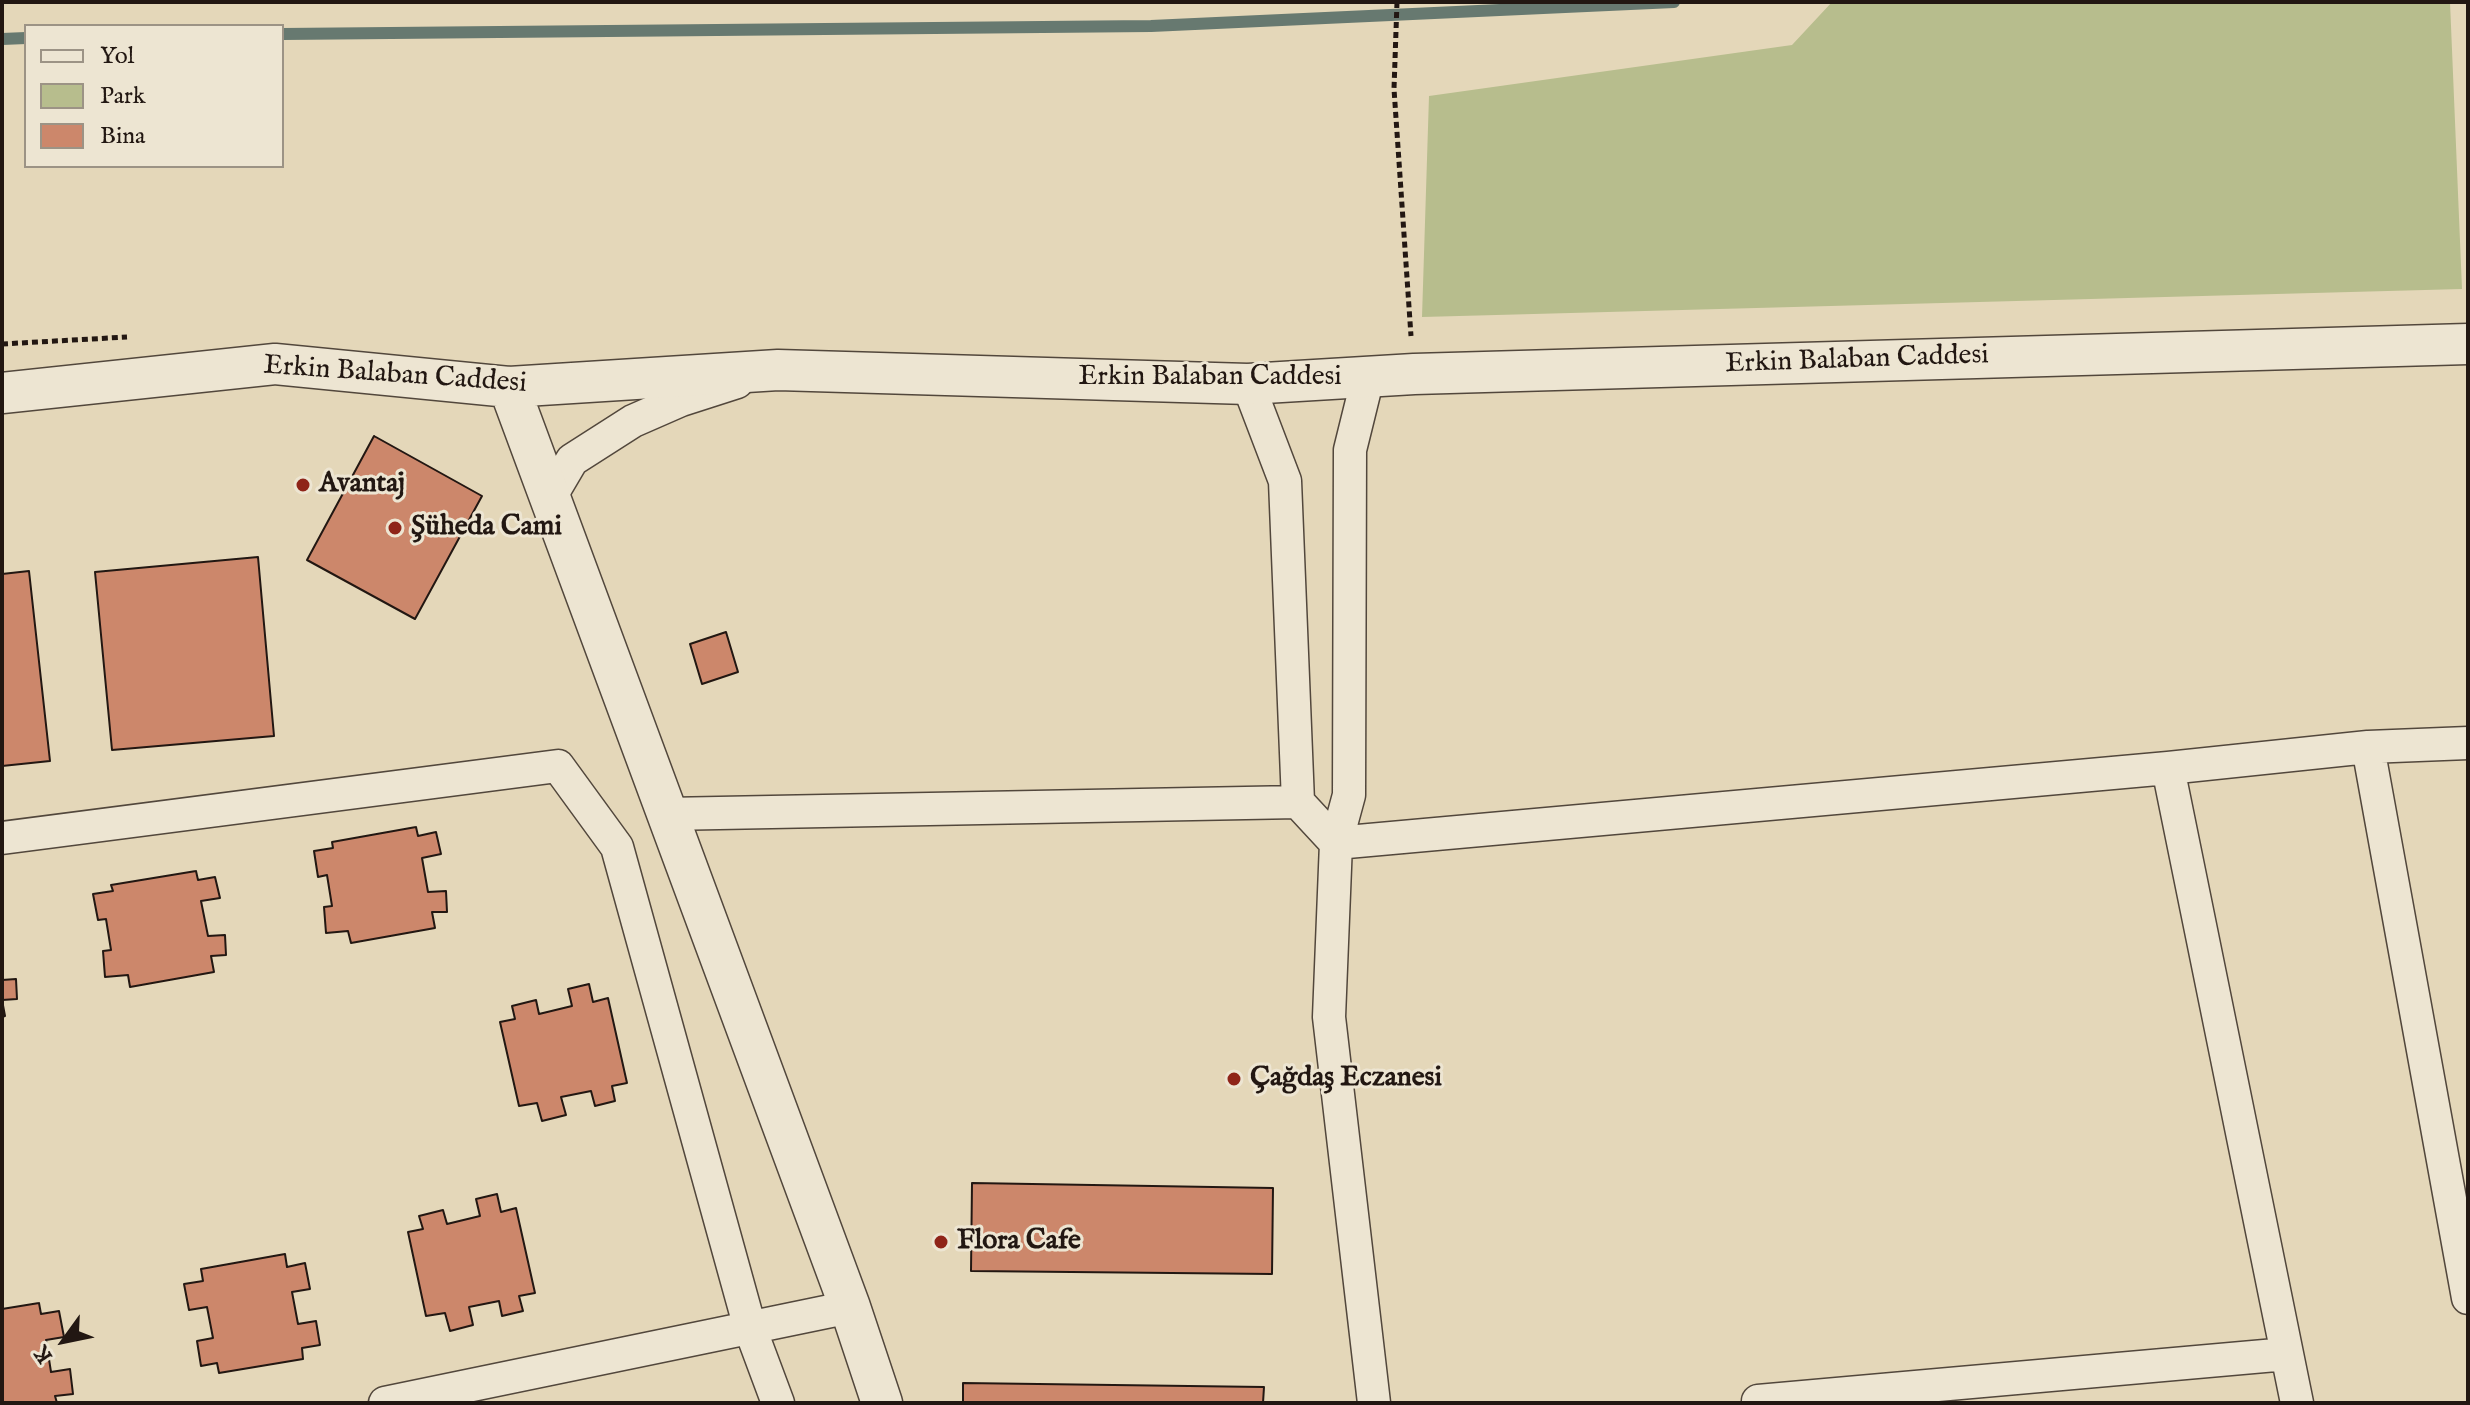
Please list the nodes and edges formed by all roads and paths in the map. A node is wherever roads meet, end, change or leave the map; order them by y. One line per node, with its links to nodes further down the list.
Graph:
1 (1397, 2): 4 (path)
2 (2468, 344): 4 (street, Erkin Balaban Caddesi)
3 (778, 370): 6 (street, Erkin Balaban Caddesi); 7 (street, Erkin Balaban Caddesi); 9 (street)
4 (1414, 374): 5 (street, Erkin Balaban Caddesi)
5 (1368, 377): 6 (street, Erkin Balaban Caddesi); 16 (street)
6 (1248, 384): 13 (street)
7 (509, 387): 8 (street, Erkin Balaban Caddesi); 9 (street)
8 (2, 393)
9 (549, 499): 14 (street)
10 (2468, 743): 11 (street)
11 (2368, 747): 12 (street); 17 (street)
12 (2168, 768): 16 (street); 20 (street)
13 (1298, 802): 14 (street); 16 (street)
14 (666, 814): 18 (street)
15 (2, 838): 19 (street)
16 (1336, 843): 25 (street)
17 (2468, 1298)
18 (850, 1307): 19 (street); 24 (street)
19 (750, 1328): 22 (street); 23 (street)
20 (2287, 1354): 21 (street); 26 (street)
21 (1758, 1401)
22 (385, 1403)
23 (778, 1403)
24 (882, 1403)
25 (1374, 1403)
26 (2297, 1403)

